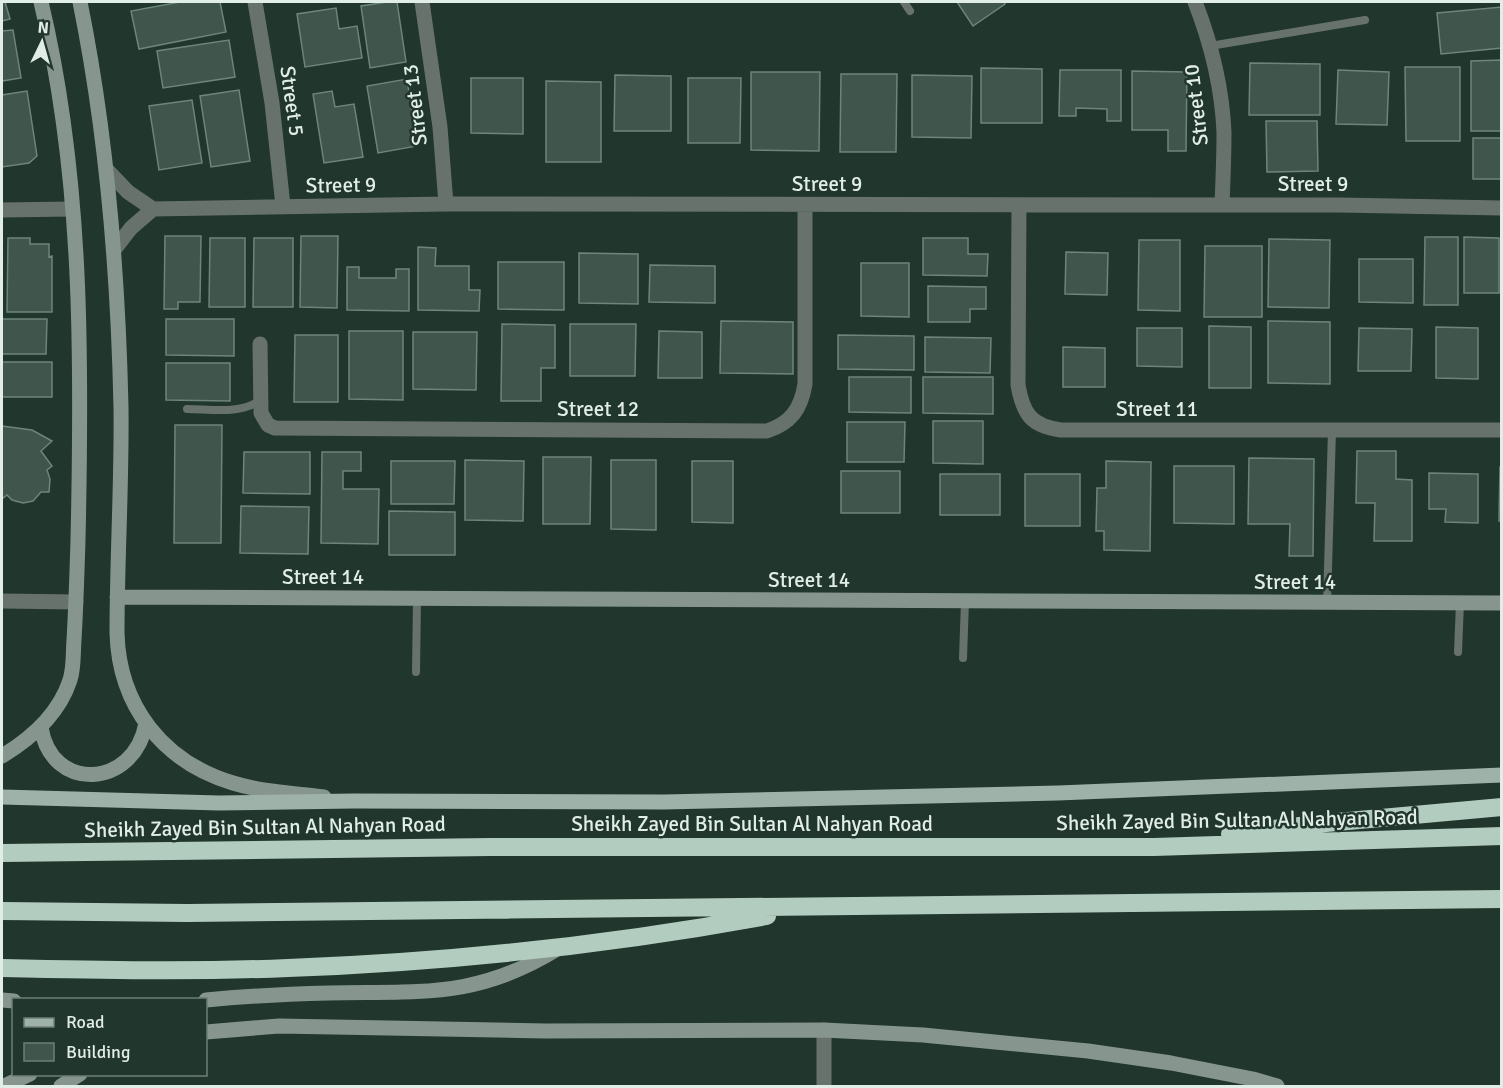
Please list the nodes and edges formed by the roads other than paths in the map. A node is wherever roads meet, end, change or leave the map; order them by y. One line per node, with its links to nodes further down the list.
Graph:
1 (41, 2): 17 (street)
2 (80, 2): 10 (street)
3 (255, 2): 15 (street, Street 5)
4 (422, 2): 11 (street, Street 13)
5 (904, 2): 7 (lane)
6 (1196, 2): 9 (street, Street 10)
7 (910, 11)
8 (1365, 20): 9 (lane)
9 (1210, 46): 14 (street, Street 10)
10 (107, 170): 18 (street); 20 (street)
11 (446, 204): 12 (street, Street 9); 15 (street, Street 9)
12 (805, 205): 13 (street, Street 9); 22 (street, Street 12)
13 (1019, 205): 14 (street, Street 9); 24 (street, Street 11)
14 (1222, 205): 16 (street, Street 9)
15 (283, 206): 18 (street, Street 9)
16 (1502, 208)
17 (72, 209): 19 (street); 30 (street)
18 (153, 209): 20 (street)
19 (2, 210)
20 (114, 250): 26 (street)
21 (260, 344): 22 (street, Street 12)
22 (260, 400): 23 (lane)
23 (187, 409)
24 (1332, 430): 25 (street, Street 11); 31 (lane)
25 (1502, 430)
26 (117, 597): 27 (street, Street 14); 37 (street)
27 (417, 598): 29 (street, Street 14); 36 (lane)
28 (2, 601): 30 (street)
29 (965, 601): 31 (street, Street 14); 35 (lane)
30 (76, 602): 38 (street)
31 (1327, 603): 32 (street, Street 14)
32 (1460, 603): 33 (street, Street 14); 34 (lane)
33 (1502, 603)
34 (1458, 652)
35 (963, 658)
36 (416, 672)
37 (146, 723): 38 (street); 42 (street)
38 (41, 727): 39 (street)
39 (2, 756)
40 (1502, 775): 42 (main road)
41 (2, 797): 42 (main road)
42 (354, 801)
43 (1502, 807): 45 (highway)
44 (1502, 836): 45 (highway, Sheikh Zayed Bin Sultan Al Nahyan Road)
45 (1154, 847): 46 (highway, Sheikh Zayed Bin Sultan Al Nahyan Road)
46 (2, 853)
47 (1502, 899): 48 (highway)
48 (818, 907): 49 (highway); 50 (highway)
49 (2, 911)
50 (560, 947): 51 (highway); 52 (street)
51 (2, 968)
52 (207, 1000)
53 (824, 1030): 54 (street); 59 (street); 60 (street)
54 (207, 1032)
55 (26, 1076): 57 (street)
56 (78, 1076): 58 (street)
57 (4, 1086)
58 (61, 1086)
59 (824, 1086)
60 (1276, 1086)

